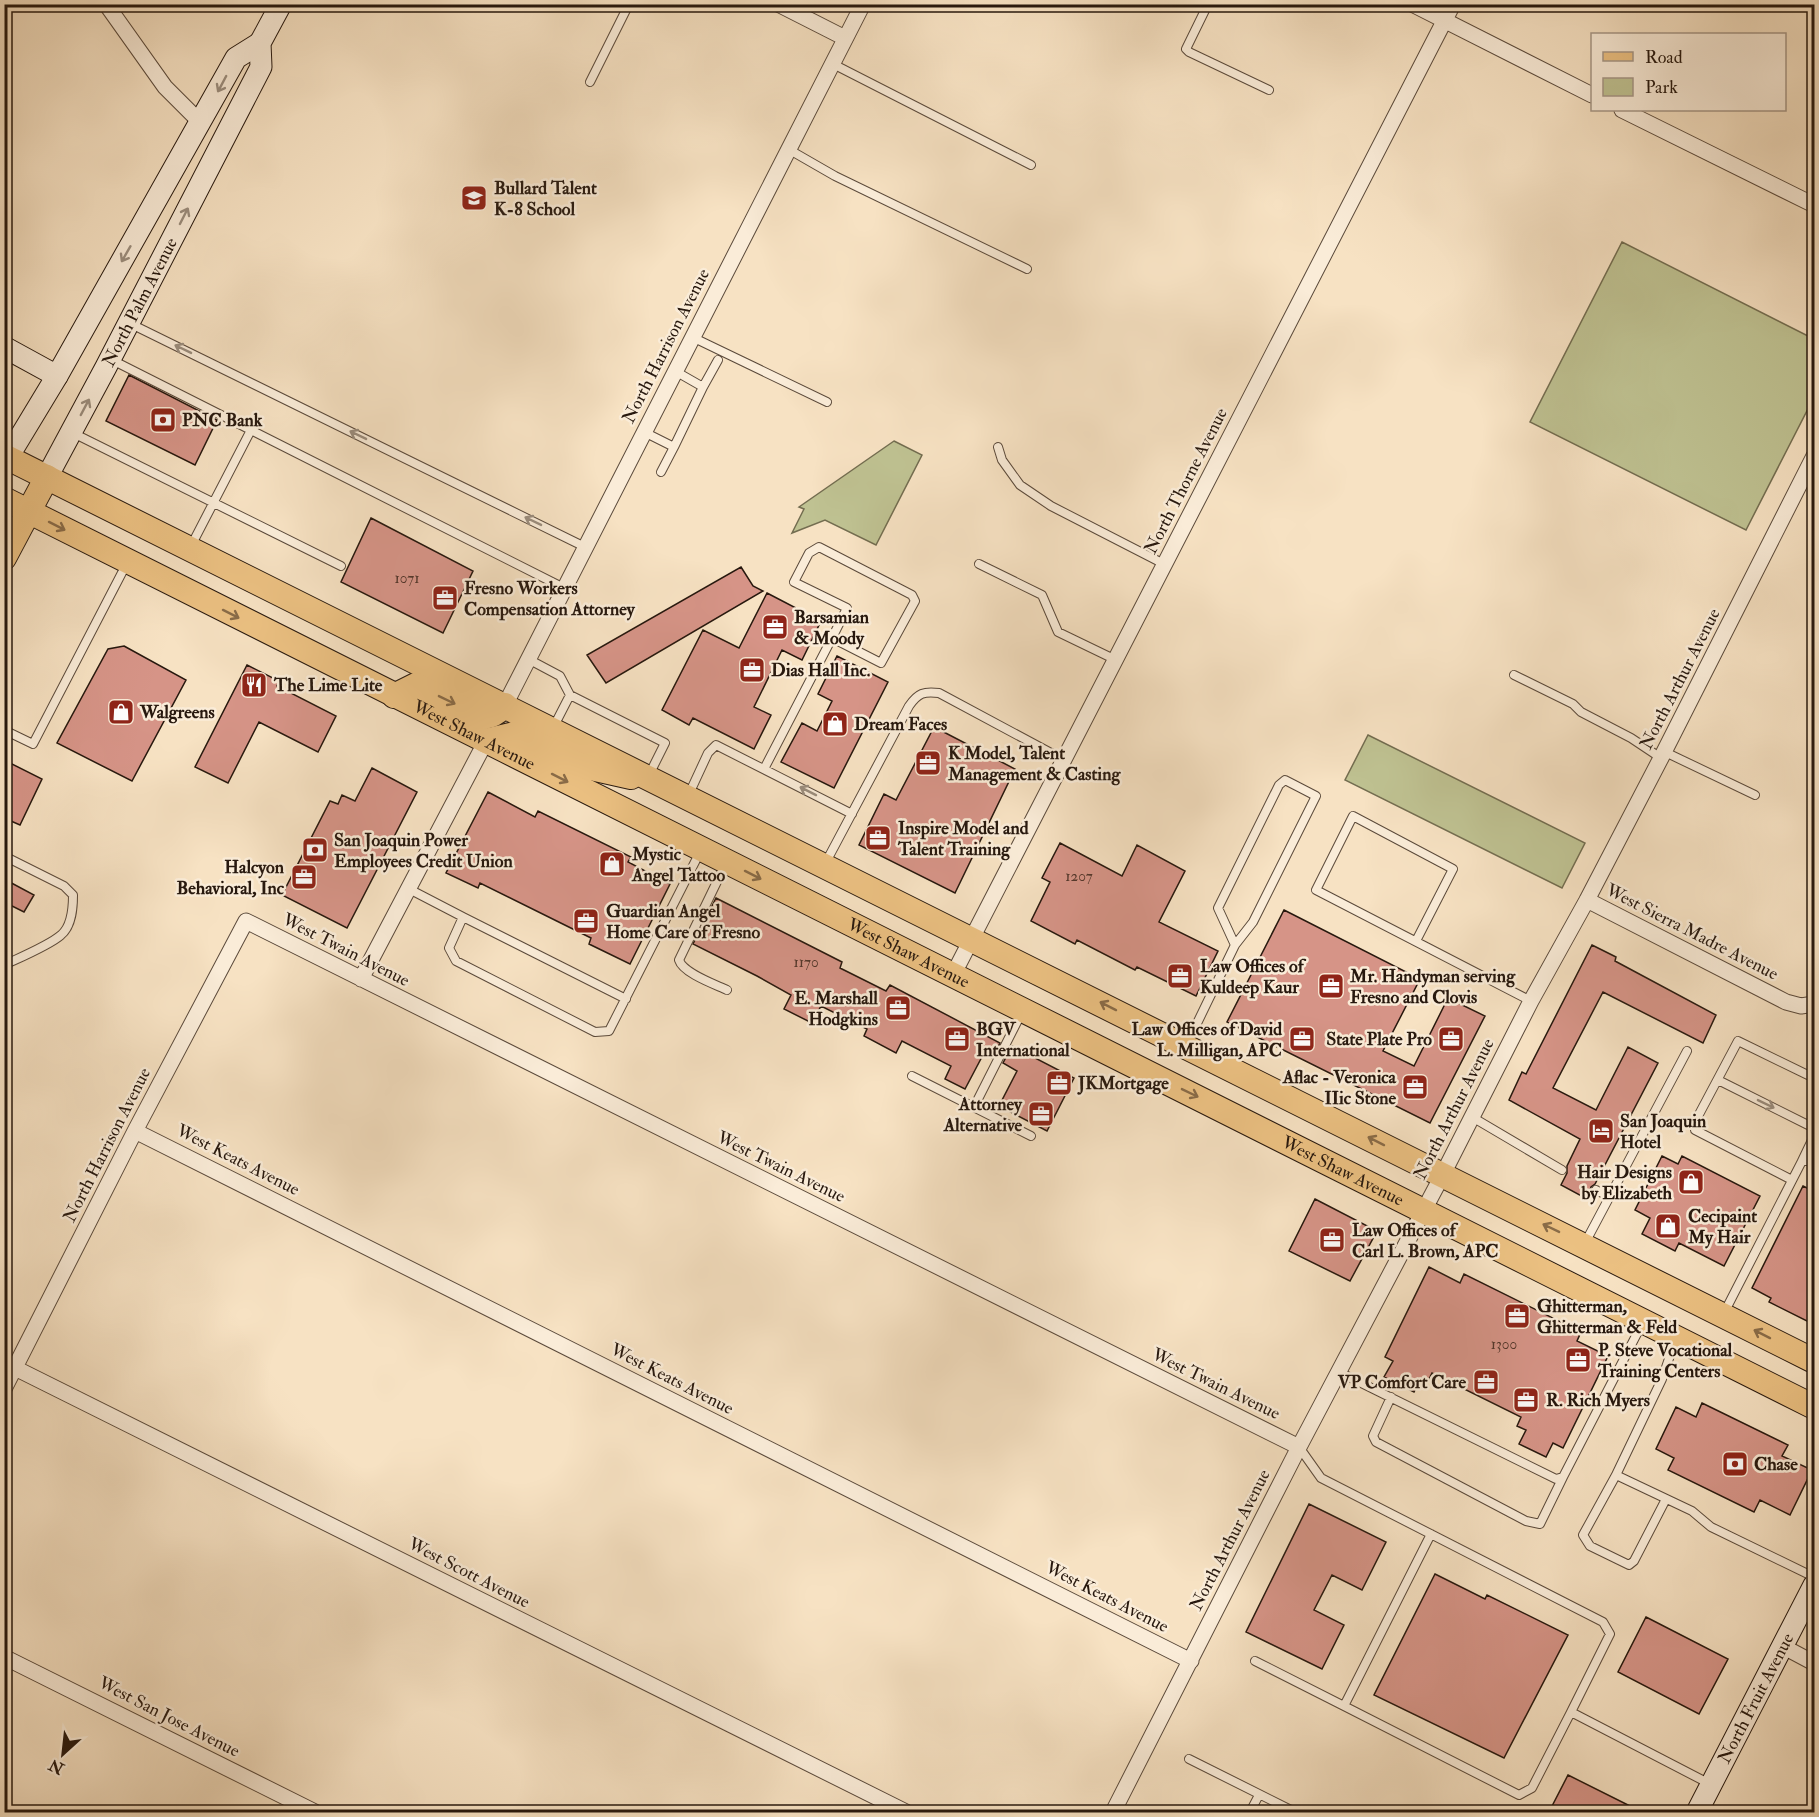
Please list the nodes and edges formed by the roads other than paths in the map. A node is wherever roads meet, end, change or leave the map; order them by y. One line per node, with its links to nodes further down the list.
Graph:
1 (106, 4): 17 (street)
2 (281, 4): 11 (main road, North Palm Avenue)
3 (629, 4): 13 (lane)
4 (778, 4): 10 (street)
5 (863, 4): 10 (street, North Harrison Avenue)
6 (1208, 4): 14 (lane)
7 (1412, 4): 9 (street)
8 (1454, 4): 9 (street, North Thorne Avenue)
9 (1445, 21): 15 (street); 48 (street, North Thorne Avenue)
10 (845, 38): 12 (street, North Harrison Avenue)
11 (260, 43): 17 (main road, North Palm Avenue, one-way to 17); 22 (main road, North Palm Avenue, one-way to 11)
12 (831, 63): 18 (street, North Harrison Avenue); 19 (lane)
13 (590, 82)
14 (1269, 90)
15 (1591, 94)
16 (1624, 111): 20 (street)
17 (201, 123): 28 (main road, North Palm Avenue, one-way to 28)
18 (788, 148): 21 (lane); 23 (street, North Harrison Avenue)
19 (1031, 165)
20 (1815, 205)
21 (1027, 269)
22 (129, 323): 25 (main road, North Palm Avenue); 43 (lane, one-way to 22)
23 (692, 337): 27 (street, North Harrison Avenue); 30 (lane)
24 (4, 347): 28 (main road)
25 (110, 359): 31 (lane); 33 (main road, North Palm Avenue, one-way to 25)
26 (718, 360): 29 (lane)
27 (675, 371): 29 (lane); 32 (street, North Harrison Avenue)
28 (57, 376): 37 (main road, North Palm Avenue)
29 (704, 387): 34 (lane)
30 (826, 402)
31 (251, 430): 41 (lane); 50 (lane)
32 (644, 432): 34 (lane); 43 (street, North Harrison Avenue)
33 (71, 433): 39 (main road, North Palm Avenue); 41 (lane)
34 (674, 447): 38 (lane)
35 (998, 447): 48 (lane)
36 (1815, 456): 61 (street, North Arthur Avenue)
37 (6, 459): 39 (main road)
38 (662, 472)
39 (47, 477): 42 (main road, North Palm Avenue); 44 (main road)
40 (4, 499): 42 (main road, West Shaw Avenue)
41 (213, 503): 44 (lane); 49 (lane)
42 (29, 512): 45 (main road, North Palm Avenue); 46 (main road, West Shaw Avenue, one-way to 46)
43 (585, 546): 50 (street, North Harrison Avenue)
44 (190, 548): 57 (main road)
45 (4, 558)
46 (127, 561): 56 (main road, West Shaw Avenue, one-way to 56); 59 (lane)
47 (979, 564): 53 (lane)
48 (1164, 564): 53 (street, North Thorne Avenue)
49 (341, 566)
50 (564, 588): 52 (street, North Harrison Avenue)
51 (832, 638): 51 (lane); 63 (lane)
52 (528, 659): 55 (lane); 57 (street, North Harrison Avenue)
53 (1116, 660): 62 (street, North Thorne Avenue)
54 (1514, 675): 61 (lane)
55 (570, 695): 58 (lane); 64 (lane)
56 (394, 696): 57 (main road, one-way to 57); 60 (main road, West Shaw Avenue)
57 (505, 705): 58 (main road)
58 (553, 729): 64 (main road)
59 (4, 730)
60 (486, 741): 64 (main road); 68 (main road, West Shaw Avenue, one-way to 68); 72 (street)
61 (1663, 755): 65 (lane); 73 (street, North Arthur Avenue)
62 (1064, 760): 67 (lane); 76 (street, North Thorne Avenue)
63 (764, 769): 66 (lane); 67 (lane, one-way to 63)
64 (654, 779): 66 (main road)
65 (1755, 795)
66 (688, 796): 71 (main road)
67 (852, 813): 71 (lane)
68 (702, 849): 70 (main road, West Shaw Avenue); 83 (lane)
69 (4, 856): 79 (lane)
70 (727, 862): 80 (main road, West Shaw Avenue, one-way to 80); 82 (lane)
71 (824, 865): 76 (main road)
72 (409, 889): 74 (lane); 81 (street)
73 (1587, 900): 84 (street, North Arthur Avenue); 85 (street, West Sierra Madre Avenue)
74 (463, 917): 83 (lane); 83 (lane)
75 (246, 921): 81 (street, West Twain Avenue); 95 (street, North Harrison Avenue)
76 (972, 939): 80 (street, North Thorne Avenue); 87 (main road, one-way to 76)
77 (1416, 941): 77 (lane); 84 (lane)
78 (1235, 945): 78 (lane); 87 (lane)
79 (4, 965)
80 (953, 975): 86 (main road, West Shaw Avenue)
81 (361, 979): 116 (street, West Twain Avenue)
82 (727, 990)
83 (626, 999)
84 (1531, 1001): 93 (street, North Arthur Avenue)
85 (1815, 1004)
86 (1023, 1010): 92 (lane); 105 (main road, West Shaw Avenue, one-way to 105)
87 (1186, 1046): 101 (main road, one-way to 87)
88 (1688, 1051): 104 (lane)
89 (912, 1076): 92 (lane)
90 (1815, 1078): 91 (lane)
91 (1718, 1080): 94 (lane, one-way to 94); 102 (lane)
92 (974, 1107): 96 (lane)
93 (1472, 1117): 100 (lane); 101 (street, North Arthur Avenue)
94 (1815, 1128)
95 (135, 1131): 111 (street, North Harrison Avenue); 125 (street, West Keats Avenue)
96 (1031, 1136)
97 (1815, 1136): 98 (lane)
98 (1802, 1161): 99 (lane); 102 (lane)
99 (1815, 1161)
100 (1562, 1170)
101 (1443, 1174): 105 (street, North Arthur Avenue); 106 (main road, one-way to 101)
102 (1792, 1180): 107 (lane)
103 (1596, 1190): 104 (lane)
104 (1610, 1197): 106 (lane)
105 (1425, 1210): 108 (main road, West Shaw Avenue); 112 (street, North Arthur Avenue)
106 (1584, 1244): 107 (main road)
107 (1723, 1314): 110 (main road, one-way to 107)
108 (1644, 1320): 109 (main road, West Shaw Avenue); 118 (lane)
109 (1677, 1336): 115 (main road, West Shaw Avenue); 117 (lane)
110 (1815, 1360)
111 (15, 1368): 113 (street, North Harrison Avenue); 134 (street, West Scott Avenue)
112 (1339, 1372): 114 (lane); 116 (street, North Arthur Avenue)
113 (4, 1389)
114 (1391, 1397): 118 (lane); 118 (lane)
115 (1815, 1407)
116 (1299, 1447): 120 (lane); 125 (street, North Arthur Avenue)
117 (1616, 1475): 119 (lane); 119 (lane)
118 (1563, 1477)
119 (1666, 1499): 121 (lane)
120 (1431, 1534): 128 (lane); 129 (lane)
121 (1815, 1577)
122 (1815, 1585): 123 (main road, North Fruit Avenue)
123 (1782, 1646): 127 (street); 131 (main road, North Fruit Avenue)
124 (4, 1657): 133 (street, West San Jose Avenue)
125 (1191, 1661): 135 (street, North Arthur Avenue)
126 (1255, 1661): 128 (lane)
127 (1815, 1663)
128 (1344, 1706): 129 (lane)
129 (1571, 1712): 131 (lane)
130 (1189, 1759): 132 (lane)
131 (1711, 1784): 138 (main road, North Fruit Avenue)
132 (1259, 1794): 136 (lane); 137 (lane)
133 (315, 1812)
134 (906, 1812)
135 (1113, 1812)
136 (1250, 1812)
137 (1295, 1812)
138 (1697, 1812)

